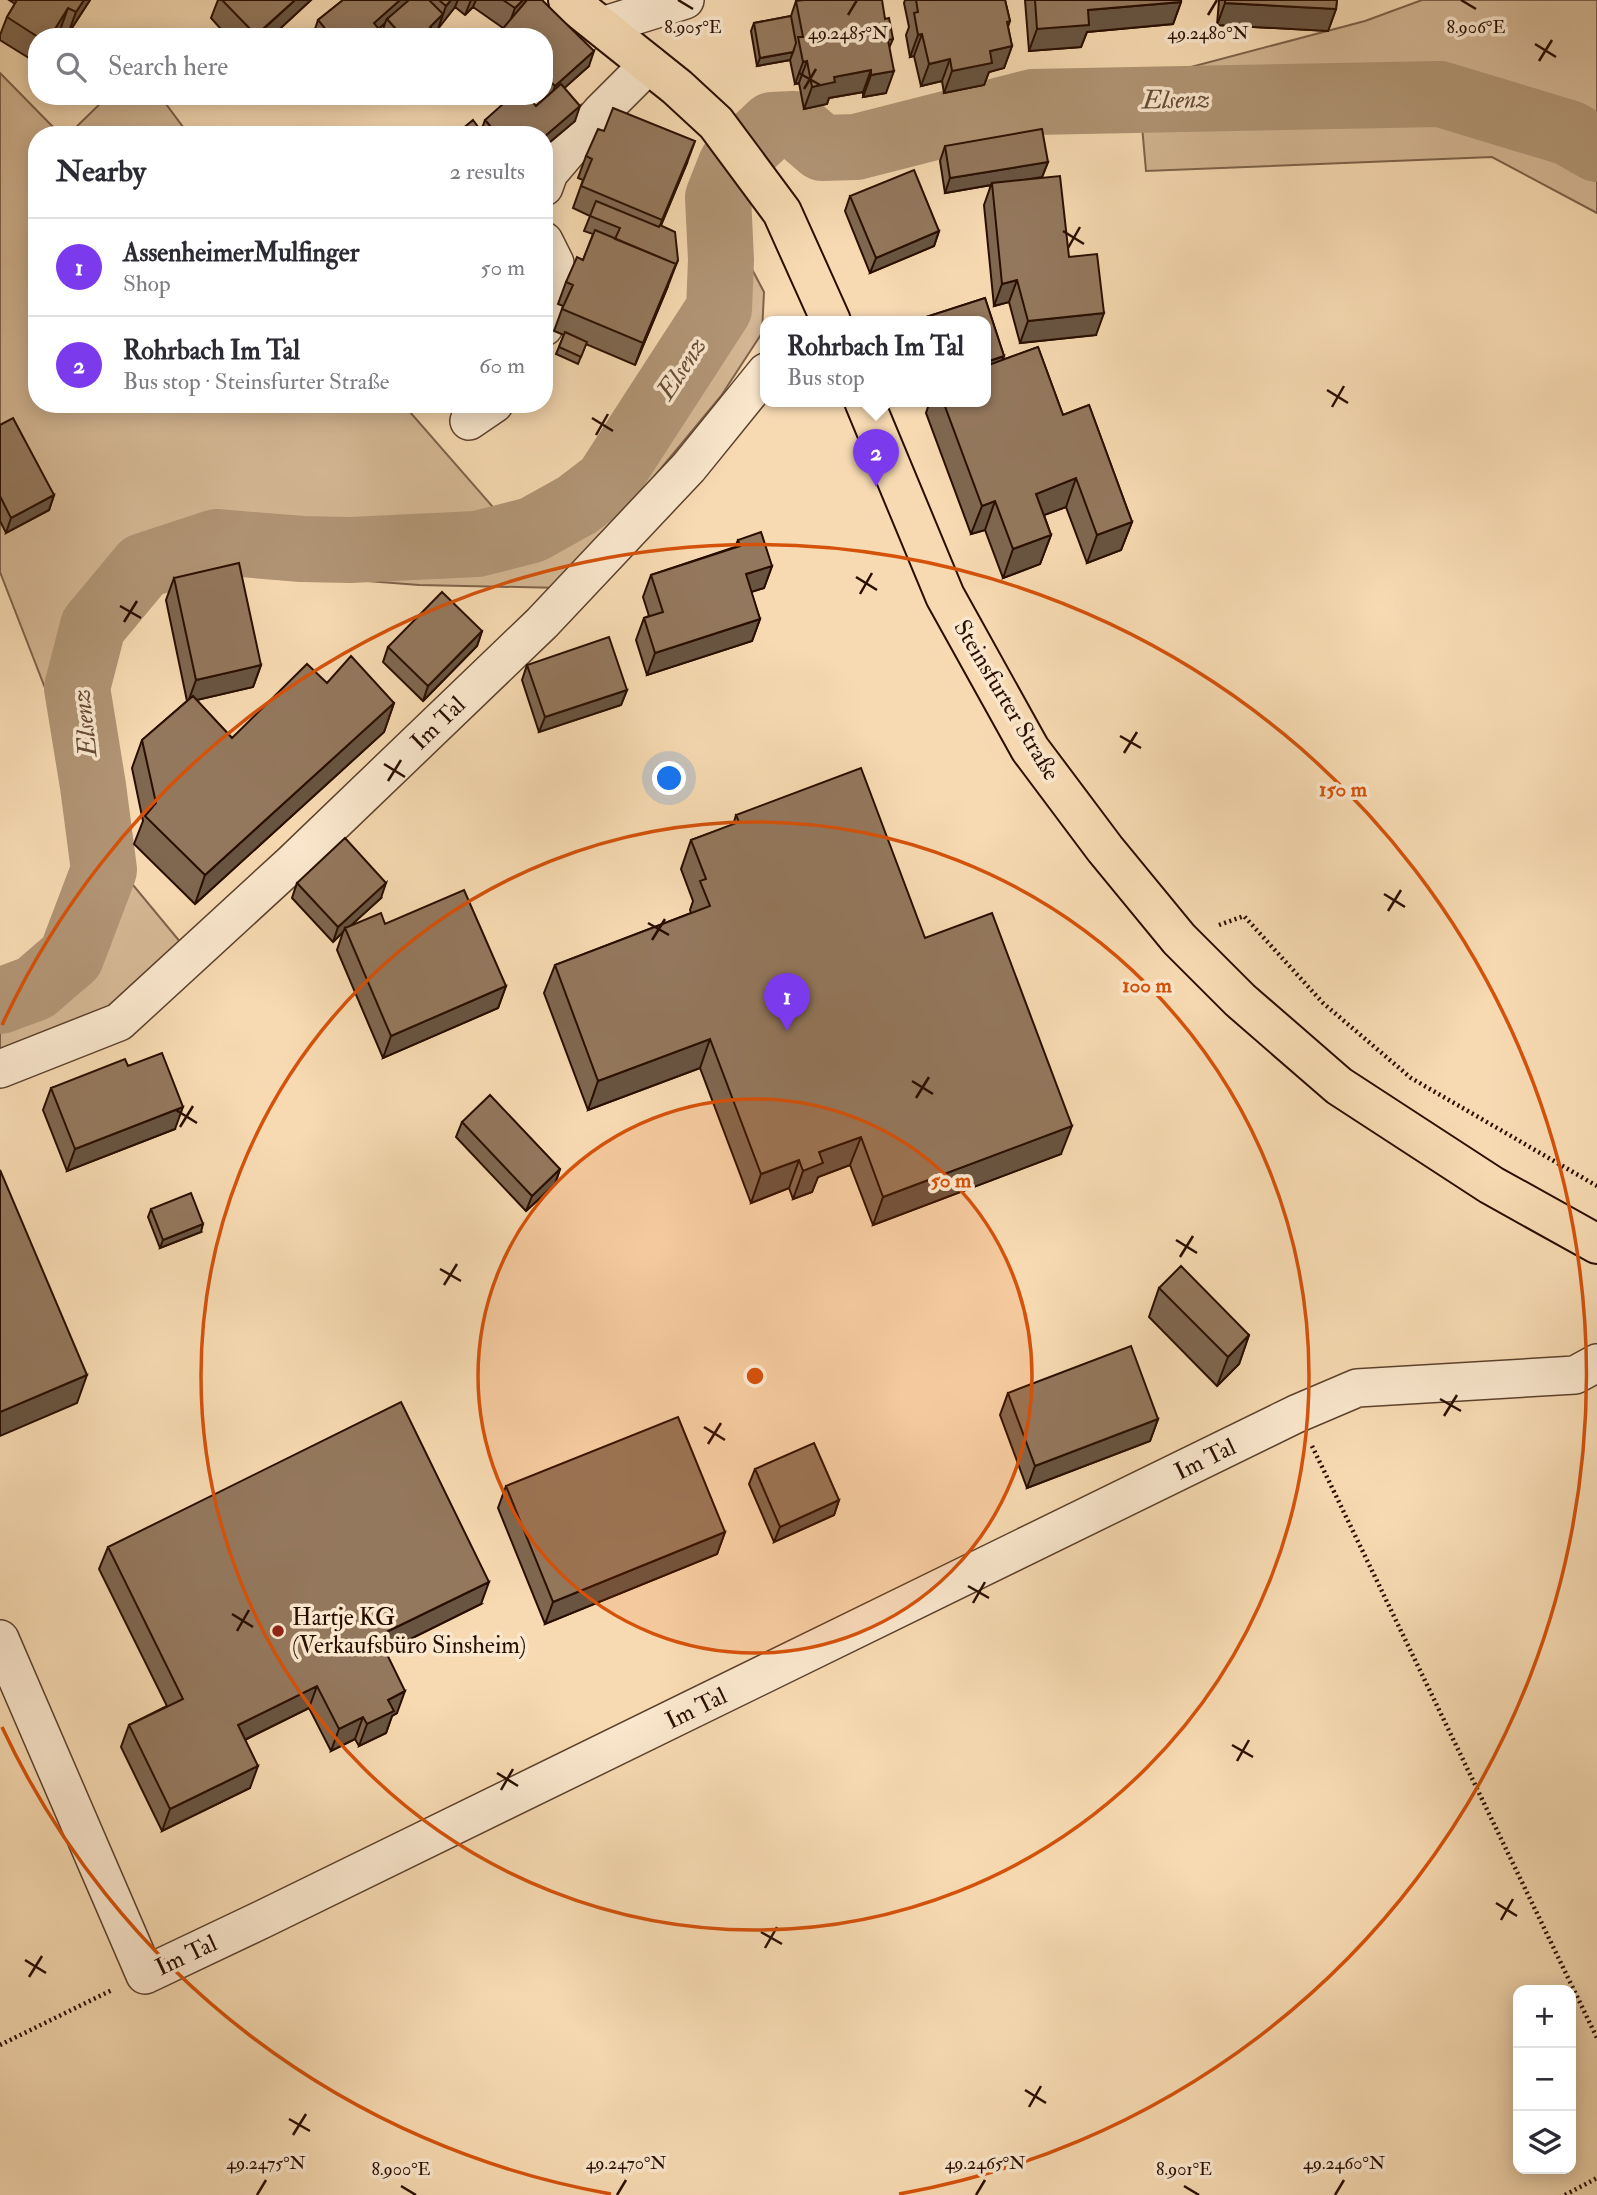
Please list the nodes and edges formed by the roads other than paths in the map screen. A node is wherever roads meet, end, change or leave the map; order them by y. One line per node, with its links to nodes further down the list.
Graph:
1 (568, 0): 3 (main road)
2 (685, 0): 3 (street)
3 (602, 26): 4 (main road)
4 (663, 75): 5 (street); 8 (main road)
5 (553, 168)
6 (553, 260): 7 (street)
7 (553, 283)
8 (820, 314)
9 (760, 379): 11 (street, Im Tal)
10 (866, 407): 12 (main road, Steinsfurter Straße)
11 (0, 1069)
12 (1597, 1244)
13 (1597, 1363): 14 (street, Im Tal)
14 (0, 1639)

